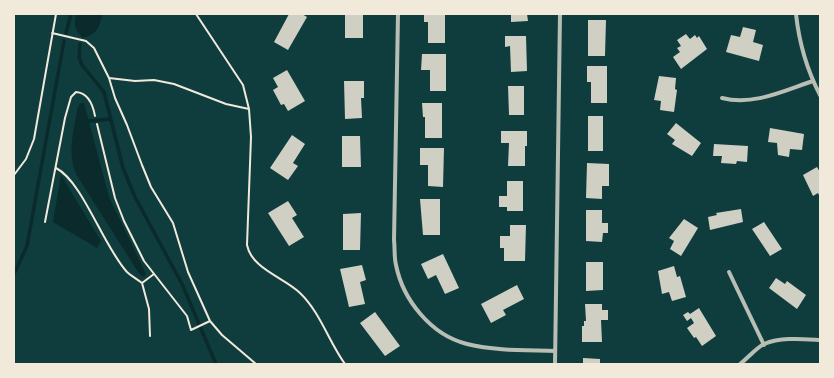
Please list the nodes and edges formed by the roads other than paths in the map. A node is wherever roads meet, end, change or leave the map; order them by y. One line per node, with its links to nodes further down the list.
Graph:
1 (398, 14): 10 (street)
2 (560, 14): 10 (street)
3 (796, 14): 4 (street)
4 (813, 81): 5 (street); 6 (street)
5 (820, 95)
6 (722, 98)
7 (729, 272): 9 (street)
8 (820, 340): 9 (street)
9 (764, 345): 12 (street)
10 (555, 351): 11 (street)
11 (555, 364)
12 (740, 364)

